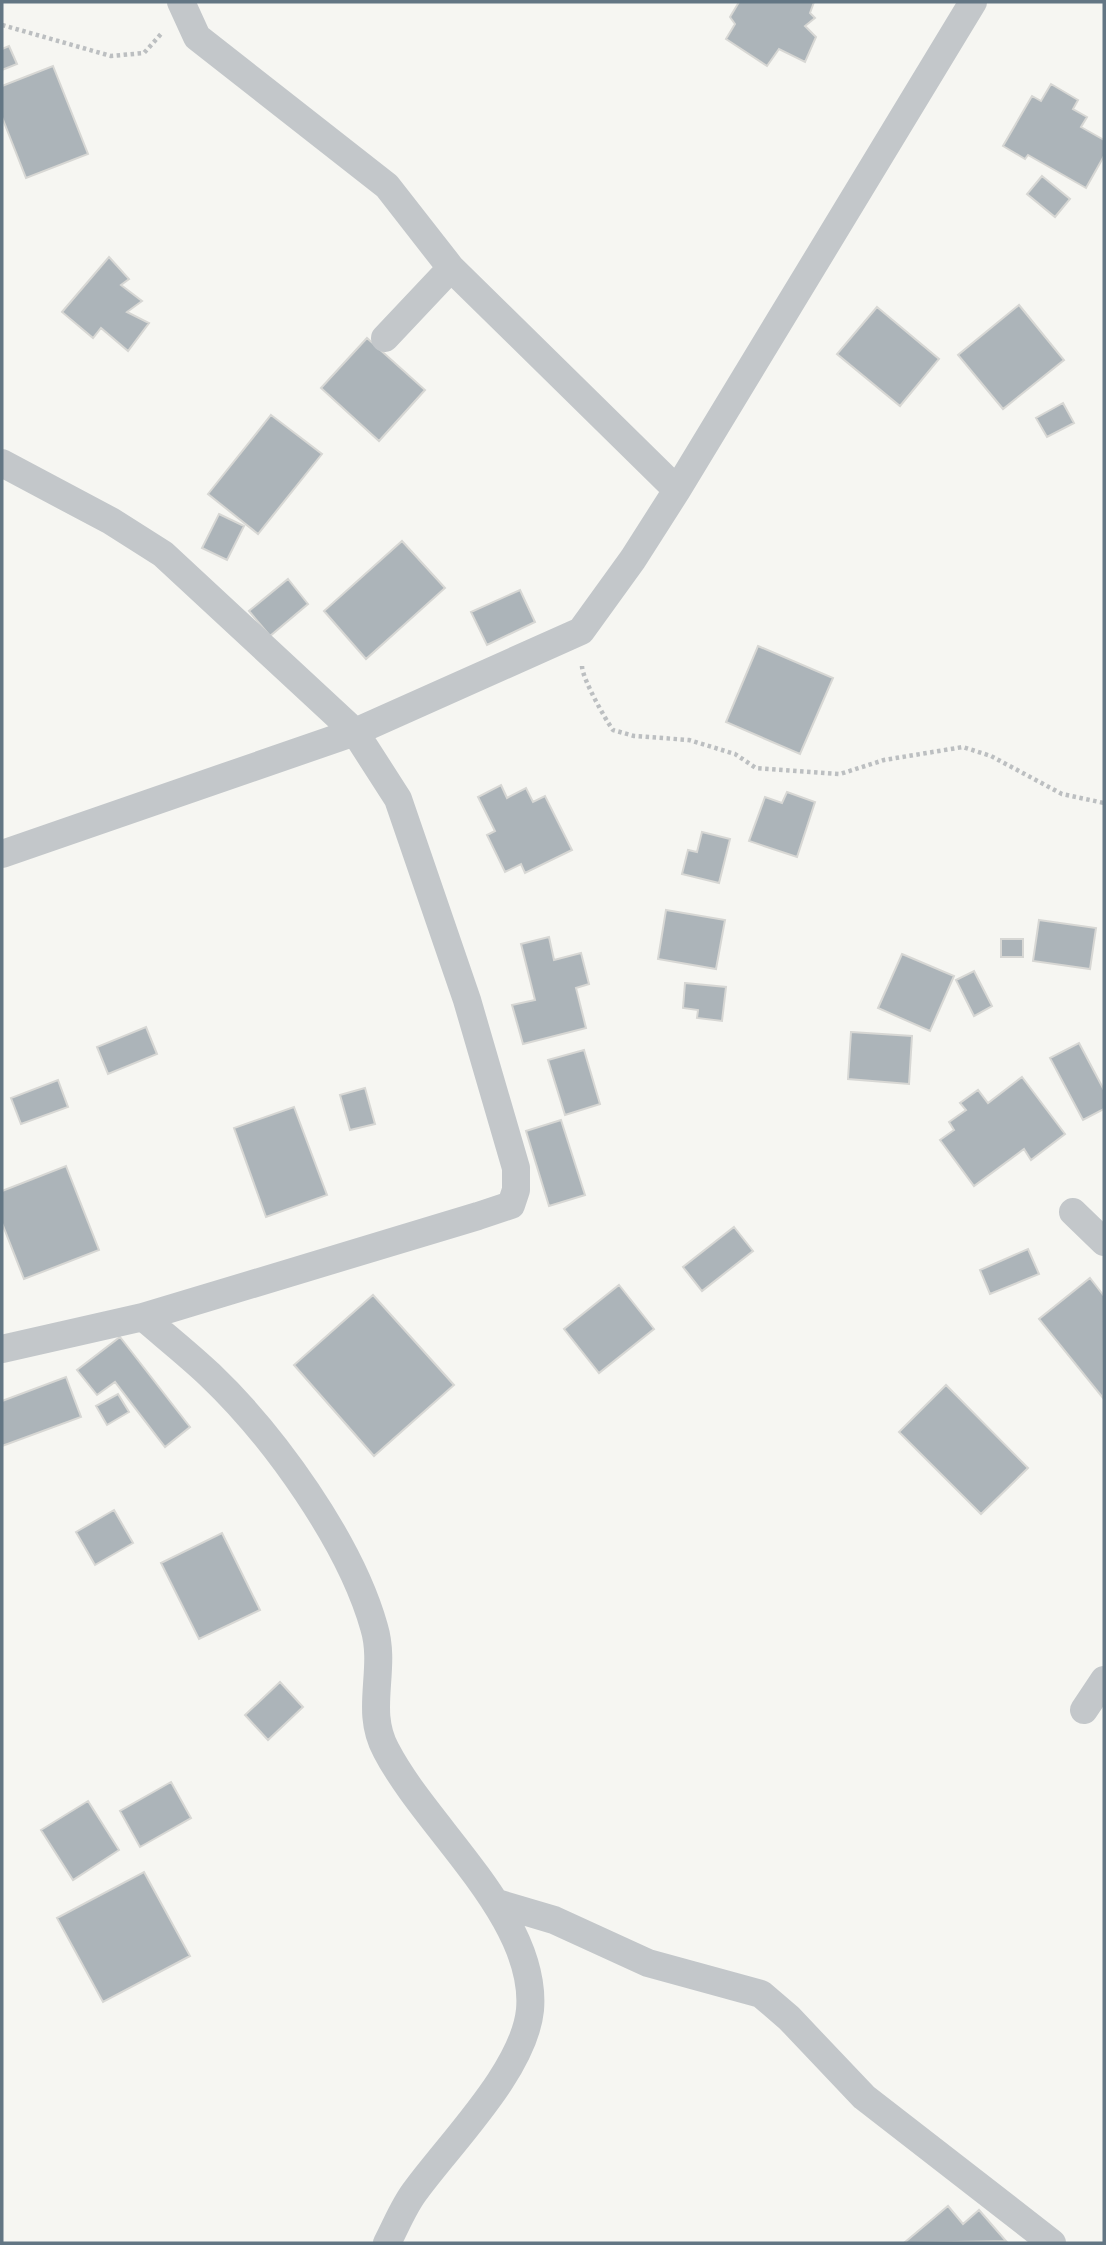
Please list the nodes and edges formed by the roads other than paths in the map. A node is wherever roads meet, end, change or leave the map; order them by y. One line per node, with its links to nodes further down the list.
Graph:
1 (973, 2): 6 (street)
2 (182, 6): 3 (street)
3 (451, 268): 4 (street); 6 (street)
4 (385, 338)
5 (2, 463): 7 (street)
6 (677, 490): 7 (street)
7 (355, 733): 8 (street); 11 (street)
8 (2, 854)
9 (1073, 1212): 10 (street)
10 (1104, 1242)
11 (143, 1317): 12 (street); 15 (street)
12 (2, 1349)
13 (1104, 1680): 14 (street)
14 (1084, 1710)
15 (497, 1903): 16 (street); 17 (street)
16 (387, 2243)
17 (1052, 2243)

